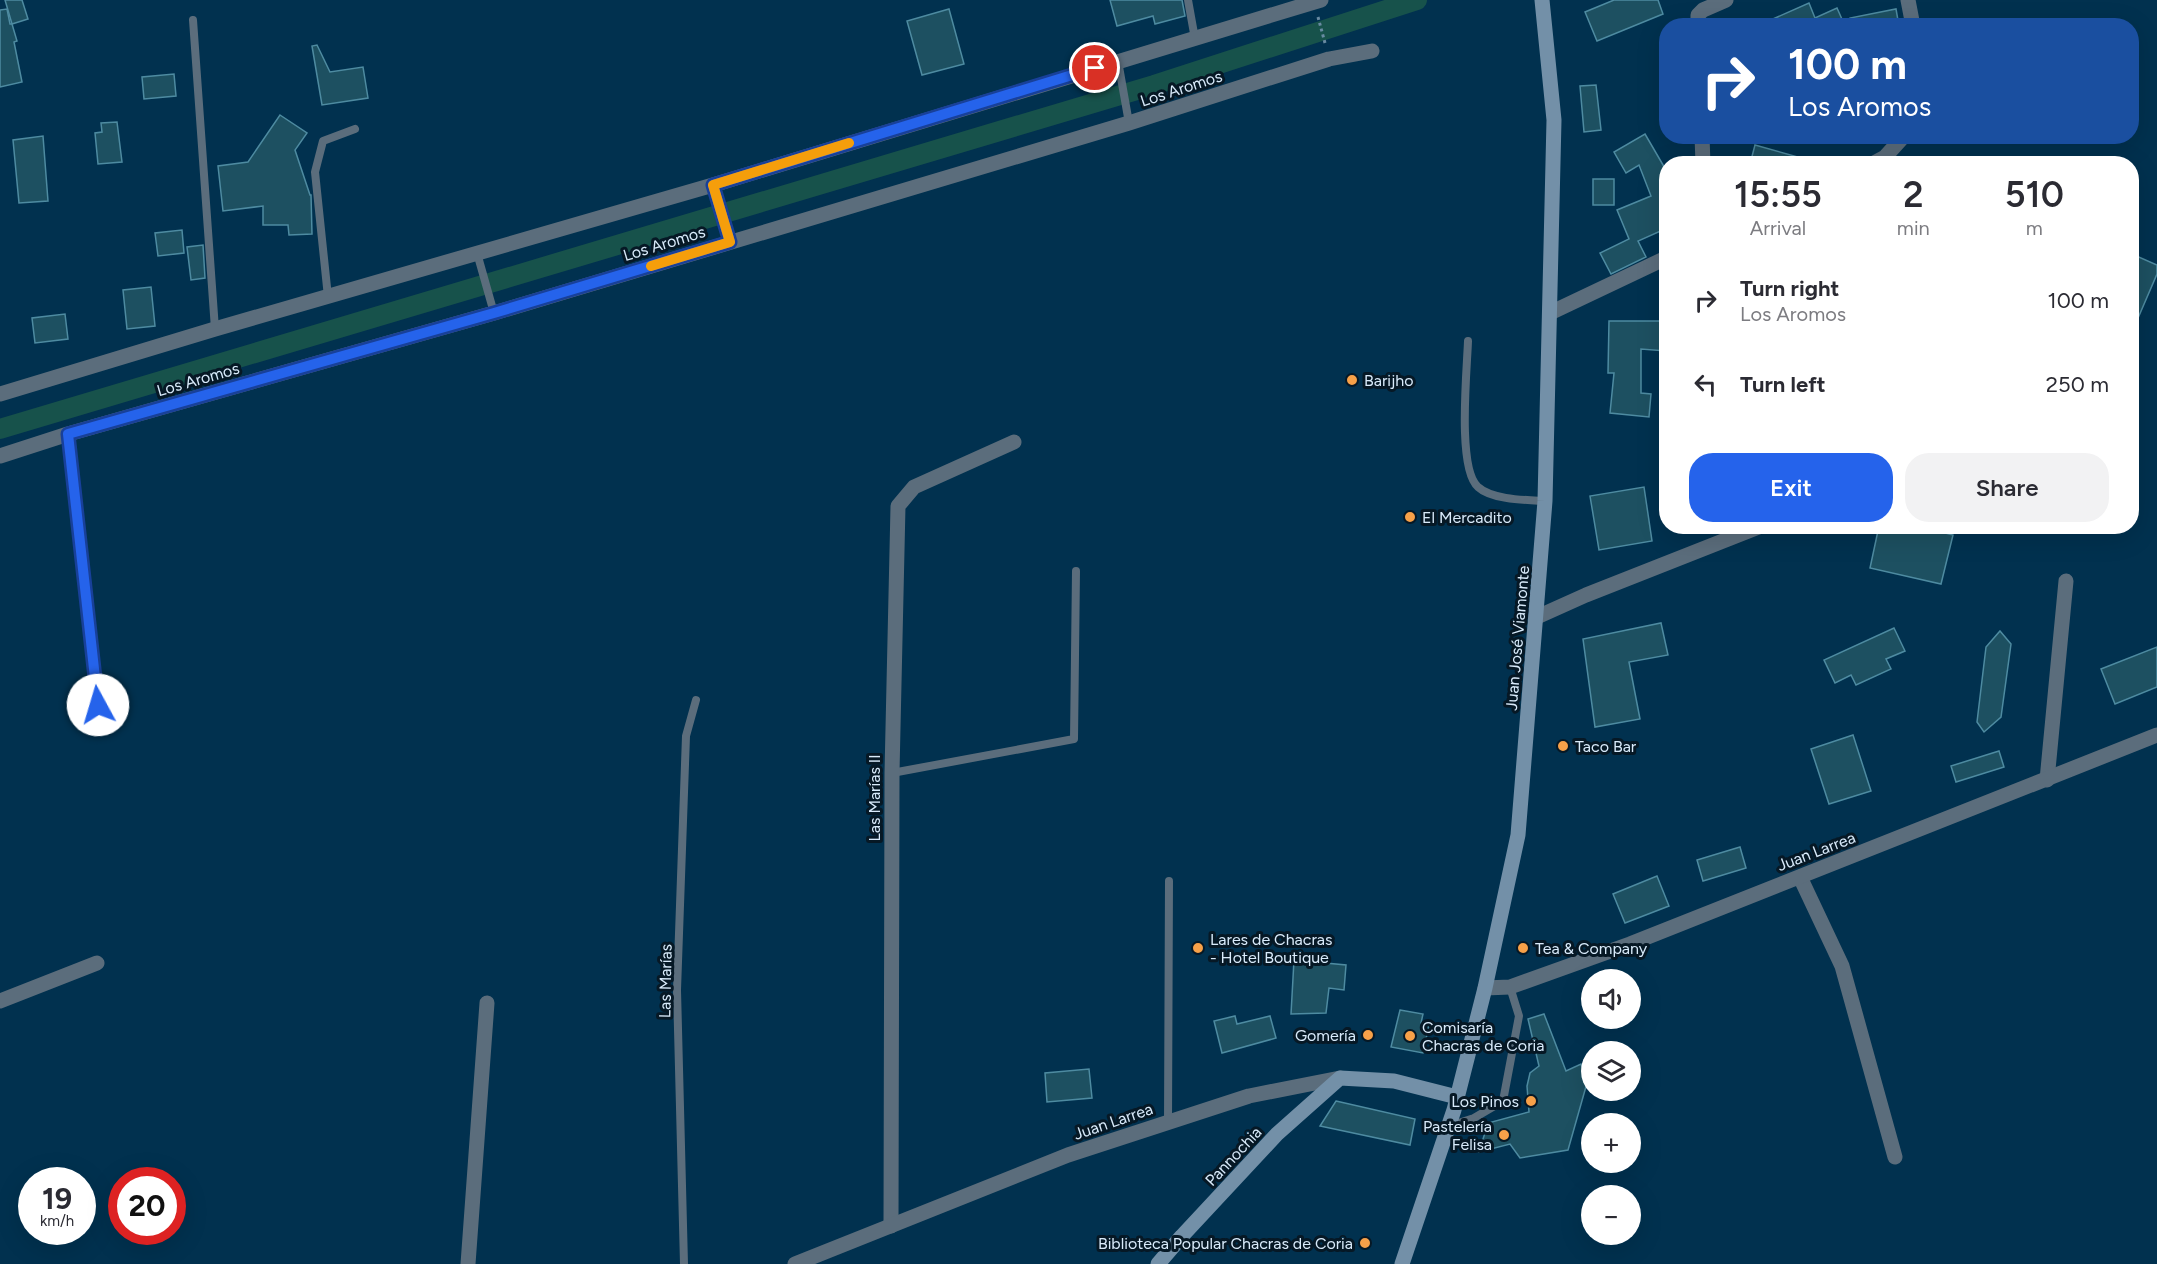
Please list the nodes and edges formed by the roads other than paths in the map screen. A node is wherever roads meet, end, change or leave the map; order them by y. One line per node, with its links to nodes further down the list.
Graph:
1 (1188, 0): 9 (lane)
2 (1542, 0): 22 (main road, Juan José Viamonte)
3 (1726, 0): 6 (street)
4 (1908, 0): 7 (street)
5 (1318, 1): 9 (street)
6 (1698, 18)
7 (1911, 18)
8 (193, 20): 23 (lane)
9 (1196, 39): 11 (street)
10 (1372, 51): 12 (street, Los Aromos)
11 (1118, 61): 12 (lane); 16 (street)
12 (1129, 123): 17 (street, Los Aromos)
13 (355, 129): 20 (lane)
14 (1897, 144): 15 (street)
15 (1886, 156)
16 (713, 185): 17 (lane); 18 (street)
17 (730, 242): 21 (street, Los Aromos)
18 (477, 253): 20 (street); 21 (lane)
19 (1659, 261): 22 (street)
20 (328, 297): 23 (street)
21 (494, 313): 26 (street, Los Aromos)
22 (1550, 314): 29 (main road, Juan José Viamonte)
23 (215, 328): 25 (street)
24 (1468, 341): 29 (lane)
25 (0, 394)
26 (68, 434): 28 (street, Los Aromos); 35 (lane)
27 (1014, 442): 37 (street, Las Marías II)
28 (0, 456)
29 (1545, 501): 33 (main road, Juan José Viamonte)
30 (1741, 534): 33 (street)
31 (1076, 571): 37 (lane)
32 (2066, 581): 38 (street)
33 (1537, 617): 43 (main road, Juan José Viamonte)
34 (696, 700): 53 (lane, Las Marías)
35 (98, 705)
36 (2157, 735): 38 (street, Juan Larrea)
37 (892, 772): 51 (street, Las Marías II)
38 (2047, 780): 39 (street, Juan Larrea)
39 (1800, 877): 42 (street, Juan Larrea); 50 (street)
40 (1169, 881): 48 (lane)
41 (97, 963): 44 (street)
42 (1510, 987): 43 (street, Juan Larrea); 49 (lane)
43 (1485, 988): 47 (main road, Juan José Viamonte)
44 (0, 1001)
45 (488, 1003): 52 (street)
46 (1340, 1078): 47 (main road, Juan Larrea); 48 (street, Juan Larrea); 55 (main road, Pannochia)
47 (1457, 1097): 49 (main road, Juan José Viamonte)
48 (1168, 1122): 51 (street, Juan Larrea)
49 (1447, 1126): 56 (main road, Juan José Viamonte)
50 (1895, 1157)
51 (891, 1226): 54 (street, Juan Larrea)
52 (468, 1264)
53 (684, 1264)
54 (795, 1264)
55 (1158, 1264)
56 (1402, 1264)

